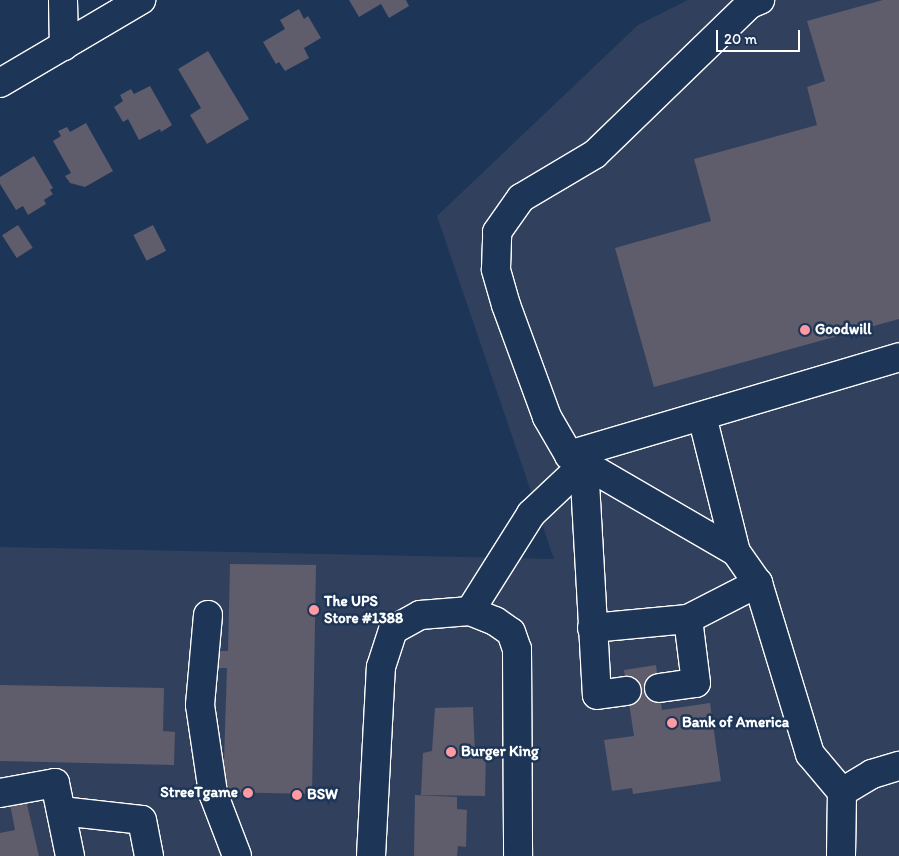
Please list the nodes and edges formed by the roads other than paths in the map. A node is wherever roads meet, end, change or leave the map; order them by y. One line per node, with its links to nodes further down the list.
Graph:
1 (64, 0): 4 (street)
2 (142, 0): 4 (street)
3 (760, 0): 8 (street)
4 (64, 46): 5 (street)
5 (0, 84)
6 (899, 357): 7 (street)
7 (702, 416): 8 (street); 9 (street)
8 (576, 459): 9 (street); 11 (street); 14 (street)
9 (736, 552): 10 (street)
10 (758, 583): 13 (street); 18 (street)
11 (470, 611): 24 (street); 25 (street)
12 (208, 615): 23 (street)
13 (688, 619): 14 (street); 15 (street)
14 (592, 628): 16 (street)
15 (659, 688)
16 (627, 691)
17 (899, 766): 18 (street)
18 (842, 792): 26 (street)
19 (0, 793): 20 (street)
20 (61, 811): 21 (street); 22 (street)
21 (70, 856)
22 (149, 856)
23 (238, 856)
24 (371, 856)
25 (518, 856)
26 (841, 856)

